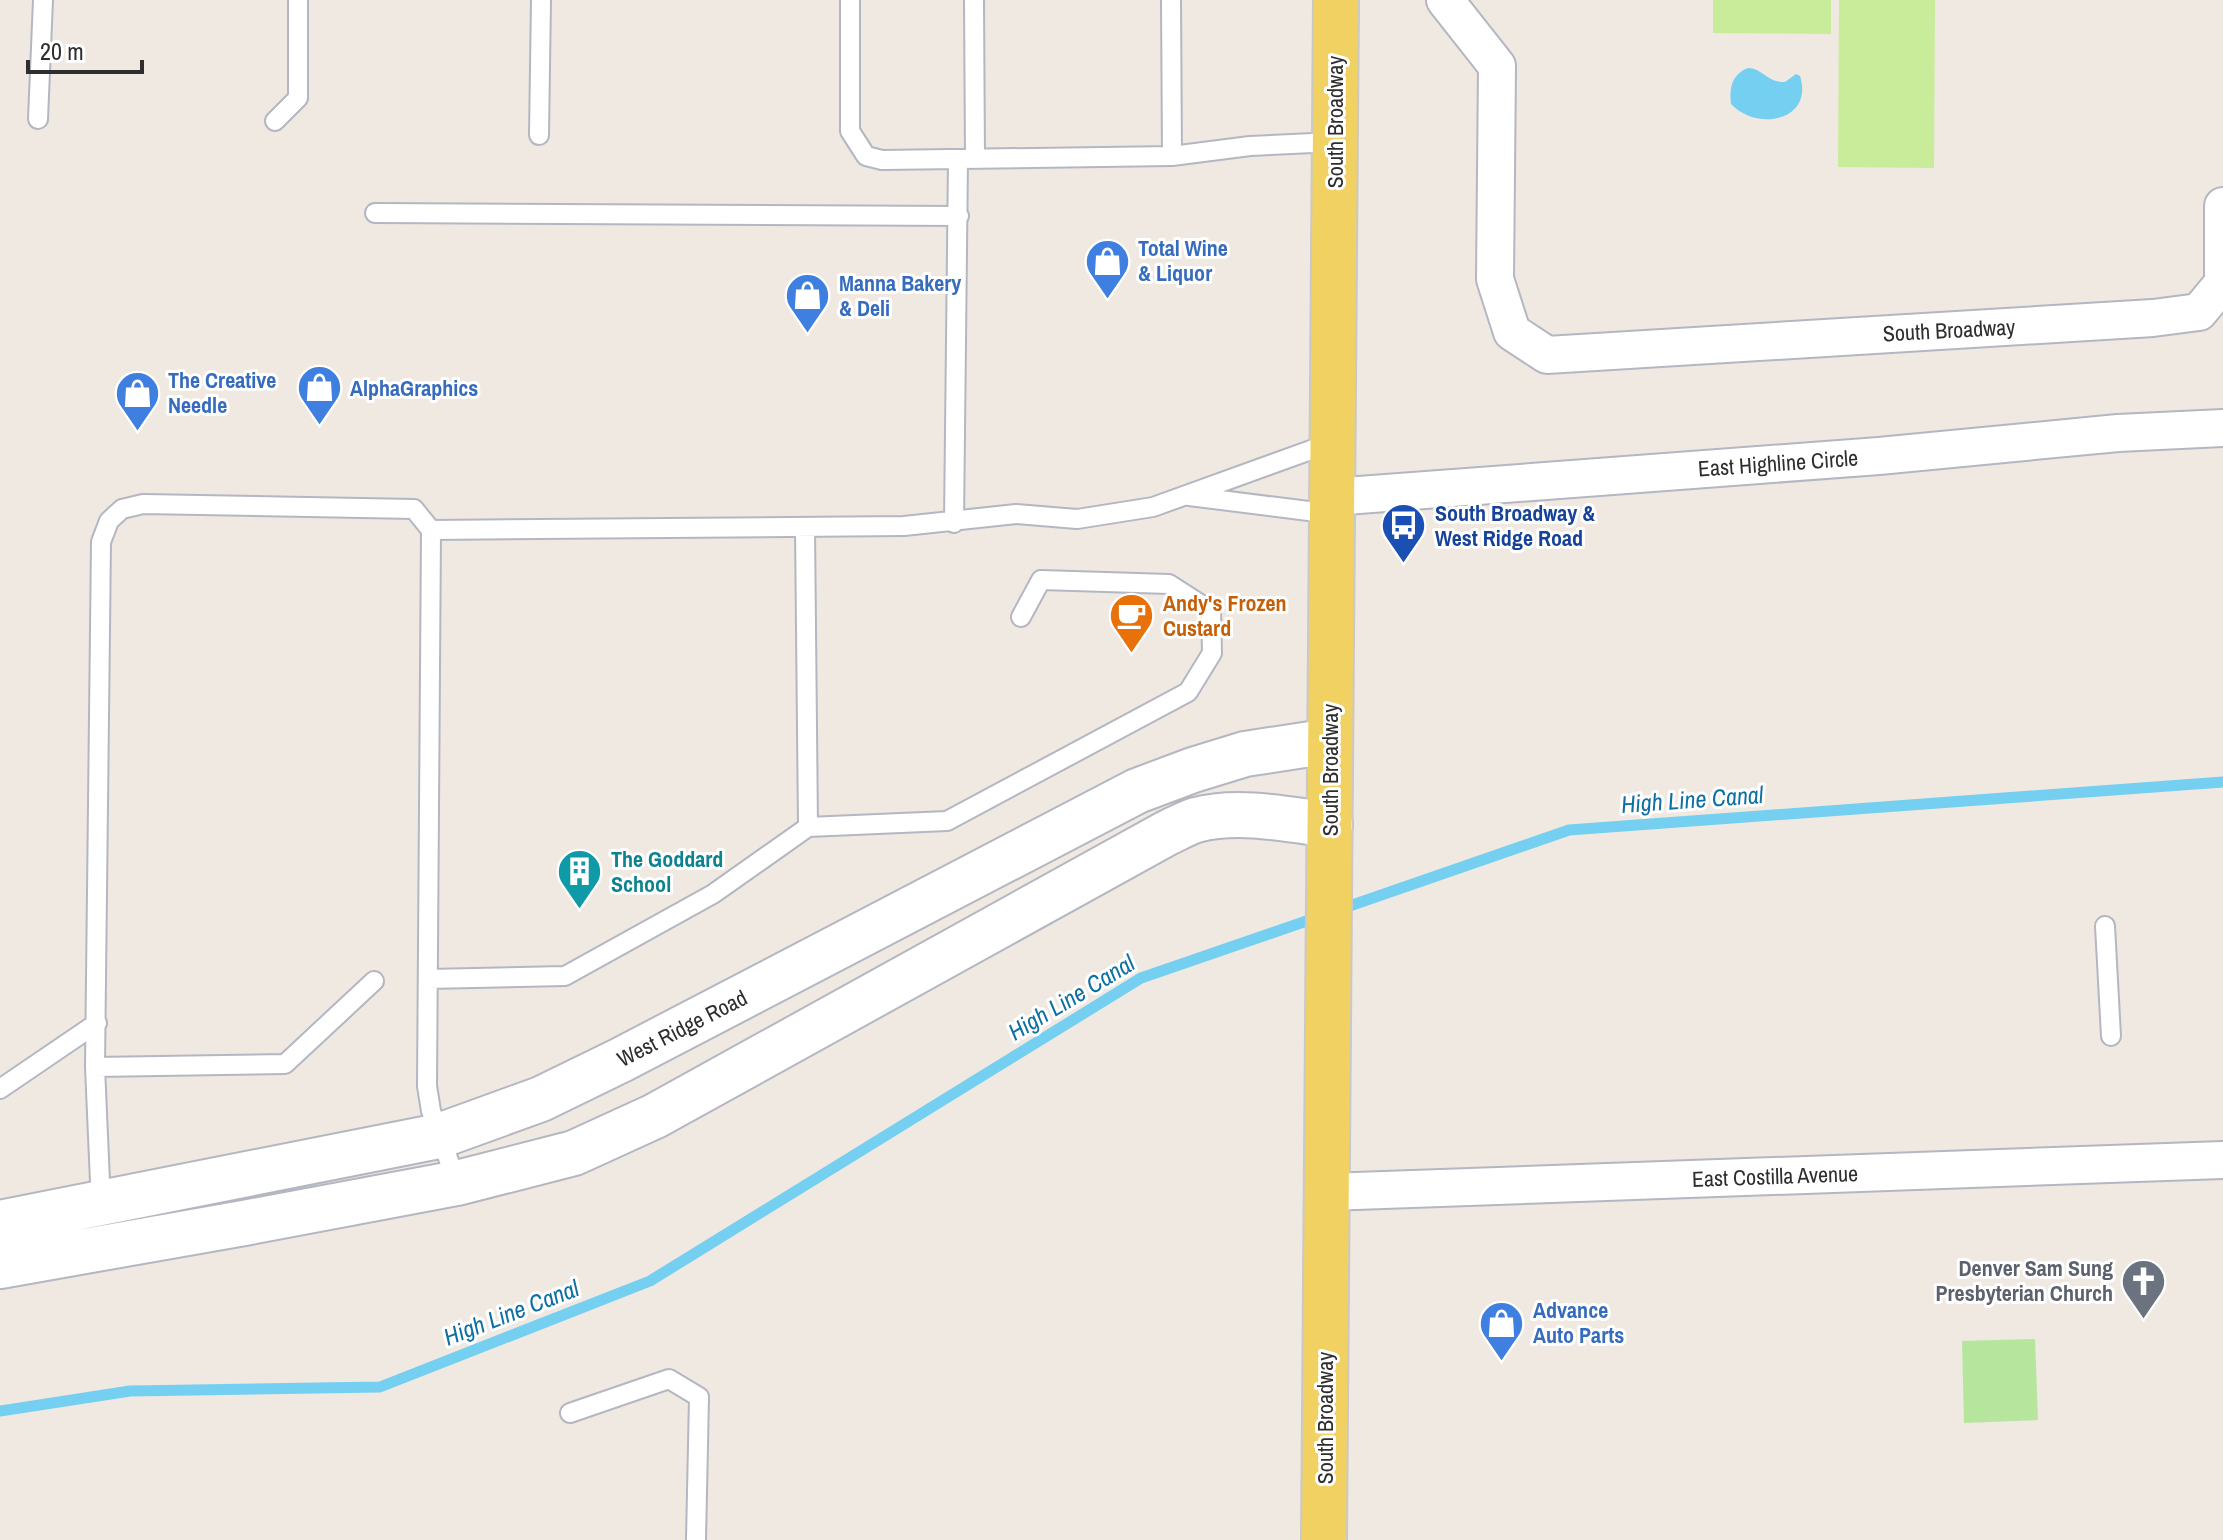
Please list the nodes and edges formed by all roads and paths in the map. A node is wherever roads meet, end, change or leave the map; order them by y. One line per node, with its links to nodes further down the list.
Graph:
1 (43, 0): 9 (lane)
2 (298, 0): 10 (lane)
3 (541, 0): 11 (lane)
4 (850, 0): 14 (lane)
5 (974, 0): 14 (lane)
6 (1171, 0): 13 (lane)
7 (1336, 0): 12 (main road, South Broadway)
8 (1445, 0): 15 (street, South Broadway)
9 (38, 119)
10 (275, 121)
11 (539, 135)
12 (1335, 142): 13 (lane); 19 (main road, South Broadway)
13 (1172, 156): 14 (lane)
14 (966, 159): 17 (lane)
15 (2223, 206)
16 (375, 213): 17 (lane)
17 (959, 216): 22 (lane)
18 (2223, 428): 21 (street, East Highline Circle)
19 (1333, 442): 20 (lane); 21 (main road, South Broadway)
20 (1187, 495): 21 (lane); 22 (lane)
21 (1332, 506): 26 (main road, South Broadway)
22 (954, 523): 23 (lane)
23 (805, 528): 24 (lane); 28 (lane)
24 (431, 530): 30 (lane); 32 (lane)
25 (1021, 617): 28 (lane)
26 (1330, 741): 27 (main road, South Broadway); 36 (street, West Ridge Road)
27 (1330, 825): 38 (street, West Ridge Road); 39 (main road, South Broadway)
28 (808, 827): 30 (lane)
29 (2105, 926): 33 (lane)
30 (428, 979): 36 (lane)
31 (374, 981): 34 (lane)
32 (97, 1023): 34 (lane); 35 (lane)
33 (2111, 1036)
34 (95, 1067): 41 (lane)
35 (0, 1089)
36 (439, 1136): 38 (lane); 41 (street, West Ridge Road)
37 (2223, 1160): 39 (street, East Costilla Avenue)
38 (457, 1183): 41 (street, West Ridge Road)
39 (1327, 1192): 45 (main road, South Broadway)
40 (0, 1223): 41 (street, West Ridge Road)
41 (106, 1224): 42 (street, West Ridge Road)
42 (0, 1266)
43 (570, 1413): 44 (lane)
44 (696, 1540)
45 (1324, 1540)

